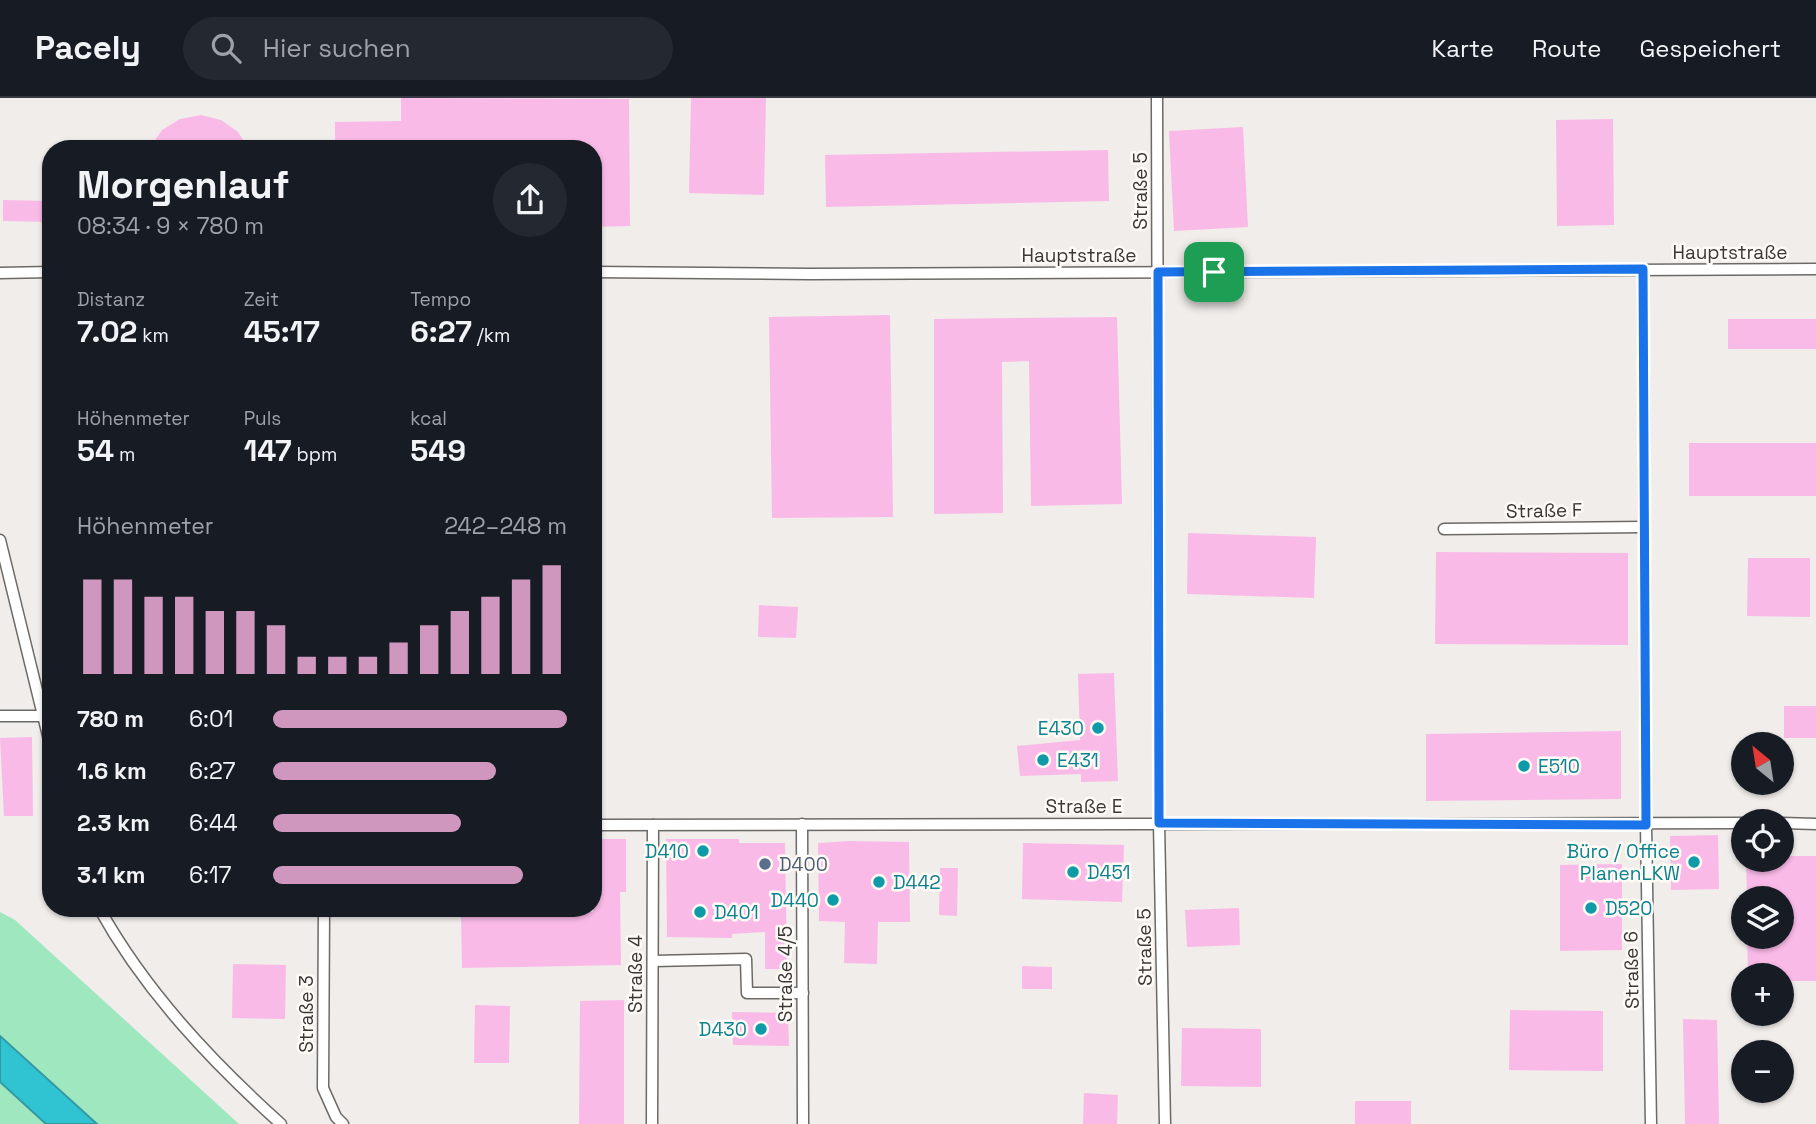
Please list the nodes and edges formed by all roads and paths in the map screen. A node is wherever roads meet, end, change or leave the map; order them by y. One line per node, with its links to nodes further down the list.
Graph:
1 (1157, 98): 6 (lane, Straße 5)
2 (1643, 269): 3 (lane, Hauptstraße); 6 (lane, Hauptstraße); 8 (lane, Straße 6)
3 (1816, 269)
4 (42, 272): 7 (lane)
5 (602, 272): 6 (lane, Hauptstraße)
6 (1158, 272): 14 (lane, Straße 5)
7 (0, 273)
8 (1644, 527): 9 (lane, Straße F); 21 (lane, Straße 6)
9 (1444, 529)
10 (0, 540): 11 (lane)
11 (42, 712)
12 (0, 716): 13 (lane)
13 (42, 716)
14 (1159, 823): 17 (lane, Straße E); 21 (lane, Straße E); 30 (lane, Straße 5)
15 (1731, 823): 21 (lane, Straße E)
16 (1794, 823): 18 (lane)
17 (802, 824): 20 (lane, Straße E); 25 (lane, Straße 4/5)
18 (1816, 824)
19 (602, 825): 20 (lane, Straße E)
20 (653, 825): 24 (lane, Straße 4)
21 (1646, 825): 31 (lane, Straße 6)
22 (105, 917): 27 (lane)
23 (324, 917): 26 (lane, Straße 3)
24 (653, 961): 25 (lane); 28 (lane, Straße 4)
25 (803, 993): 29 (lane, Straße 4/5)
26 (340, 1120)
27 (281, 1124)
28 (652, 1124)
29 (803, 1124)
30 (1165, 1124)
31 (1651, 1124)

